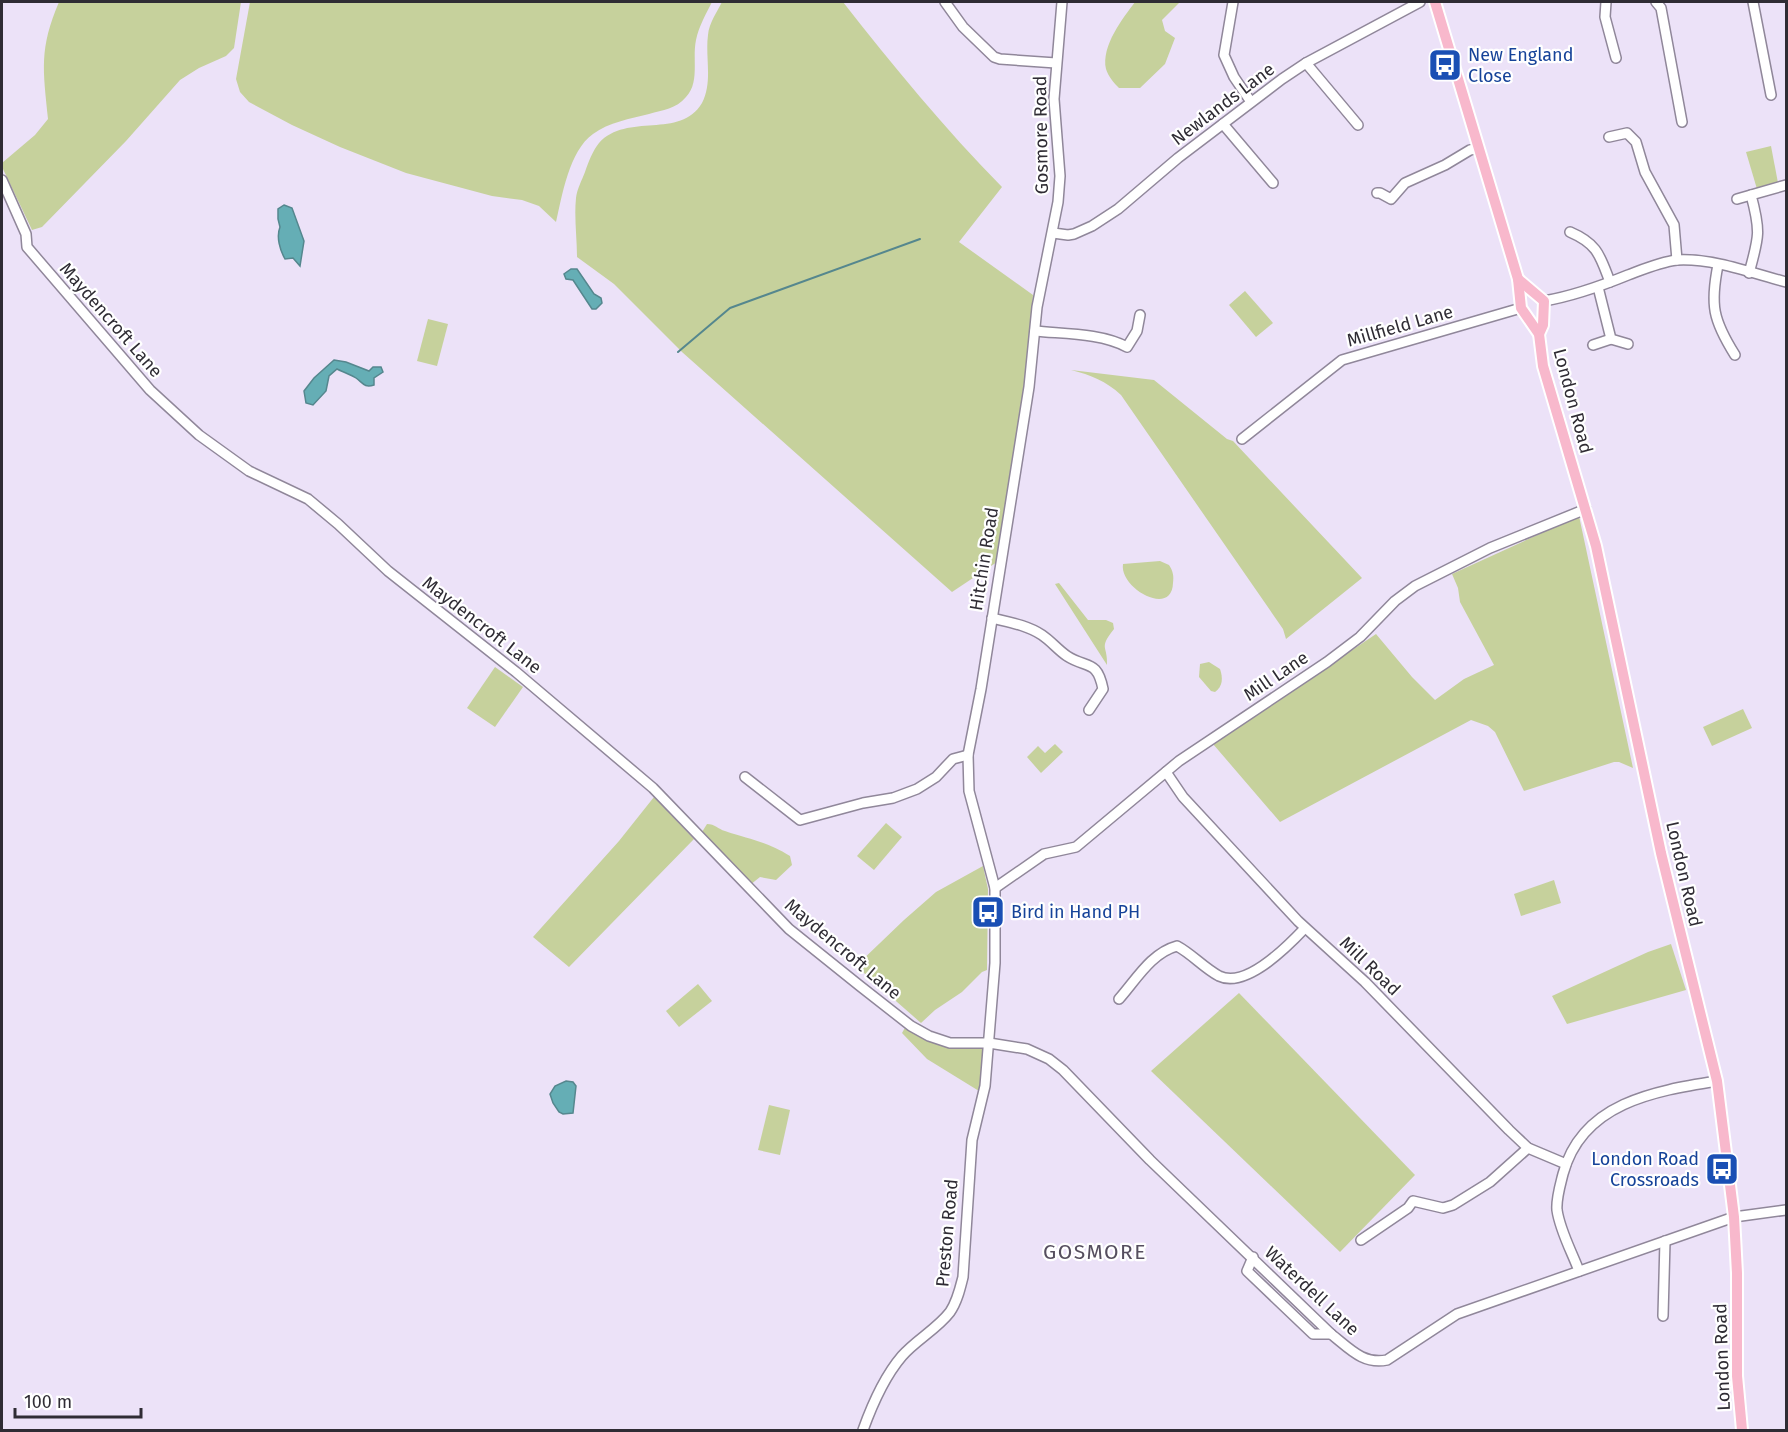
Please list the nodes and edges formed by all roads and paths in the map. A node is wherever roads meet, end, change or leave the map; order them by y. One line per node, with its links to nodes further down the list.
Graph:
1 (945, 2): 10 (street)
2 (1062, 2): 10 (street, Gosmore Road)
3 (1233, 2): 13 (street)
4 (1420, 2): 11 (street, Newlands Lane)
5 (1436, 2): 18 (main road, London Road)
6 (1606, 2): 9 (street)
7 (1656, 2): 14 (street)
8 (1753, 2): 12 (street)
9 (1617, 58)
10 (1056, 63): 26 (street, Gosmore Road)
11 (1306, 63): 13 (street, Newlands Lane); 16 (street)
12 (1771, 95)
13 (1251, 102): 15 (street, Newlands Lane)
14 (1682, 122)
15 (1223, 124): 20 (street); 26 (street, Newlands Lane)
16 (1358, 125)
17 (1609, 136): 27 (street)
18 (1479, 148): 22 (street); 30 (main road, London Road)
19 (2, 180): 54 (street, Maydencroft Lane)
20 (1273, 183)
21 (1786, 185): 23 (street)
22 (1377, 193)
23 (1751, 195): 24 (street); 29 (street)
24 (1737, 199)
25 (1570, 232): 31 (street)
26 (1053, 233): 38 (street, Hitchin Road)
27 (1677, 260): 28 (street); 31 (street)
28 (1718, 265): 29 (street); 43 (street)
29 (1749, 273): 32 (street)
30 (1518, 279): 34 (main road); 36 (main road, London Road)
31 (1610, 282): 33 (street)
32 (1786, 282)
33 (1598, 287): 35 (street); 40 (street)
34 (1533, 293): 35 (main road); 36 (main road)
35 (1543, 306): 36 (main road); 39 (main road, London Road)
36 (1524, 308): 39 (main road, London Road); 44 (street, Millfield Lane)
37 (1140, 315): 38 (street)
38 (1035, 331): 46 (street, Hitchin Road)
39 (1539, 334): 45 (main road, London Road)
40 (1611, 339): 41 (street); 42 (street)
41 (1628, 344)
42 (1593, 345)
43 (1735, 355)
44 (1242, 439)
45 (1586, 509): 49 (street, Mill Lane); 55 (main road, London Road)
46 (992, 618): 47 (street); 48 (street, Hitchin Road)
47 (1089, 710)
48 (968, 755): 50 (street); 51 (street, Hitchin Road)
49 (1166, 772): 51 (street, Mill Lane); 52 (street, Mill Road)
50 (745, 777)
51 (995, 888): 54 (street, Preston Road)
52 (1305, 928): 53 (street); 56 (street, Mill Road)
53 (1119, 999)
54 (989, 1043): 62 (street, Waterdell Lane); 64 (street, Preston Road)
55 (1717, 1081): 57 (street); 59 (main road, London Road)
56 (1528, 1148): 57 (street, Mill Road); 60 (street)
57 (1566, 1164): 62 (street)
58 (1786, 1210): 59 (street, Waterdell Lane)
59 (1734, 1217): 61 (street, Waterdell Lane); 65 (main road, London Road)
60 (1361, 1240)
61 (1665, 1241): 62 (street, Waterdell Lane); 63 (street)
62 (1579, 1271)
63 (1663, 1316)
64 (863, 1431)
65 (1742, 1431)

